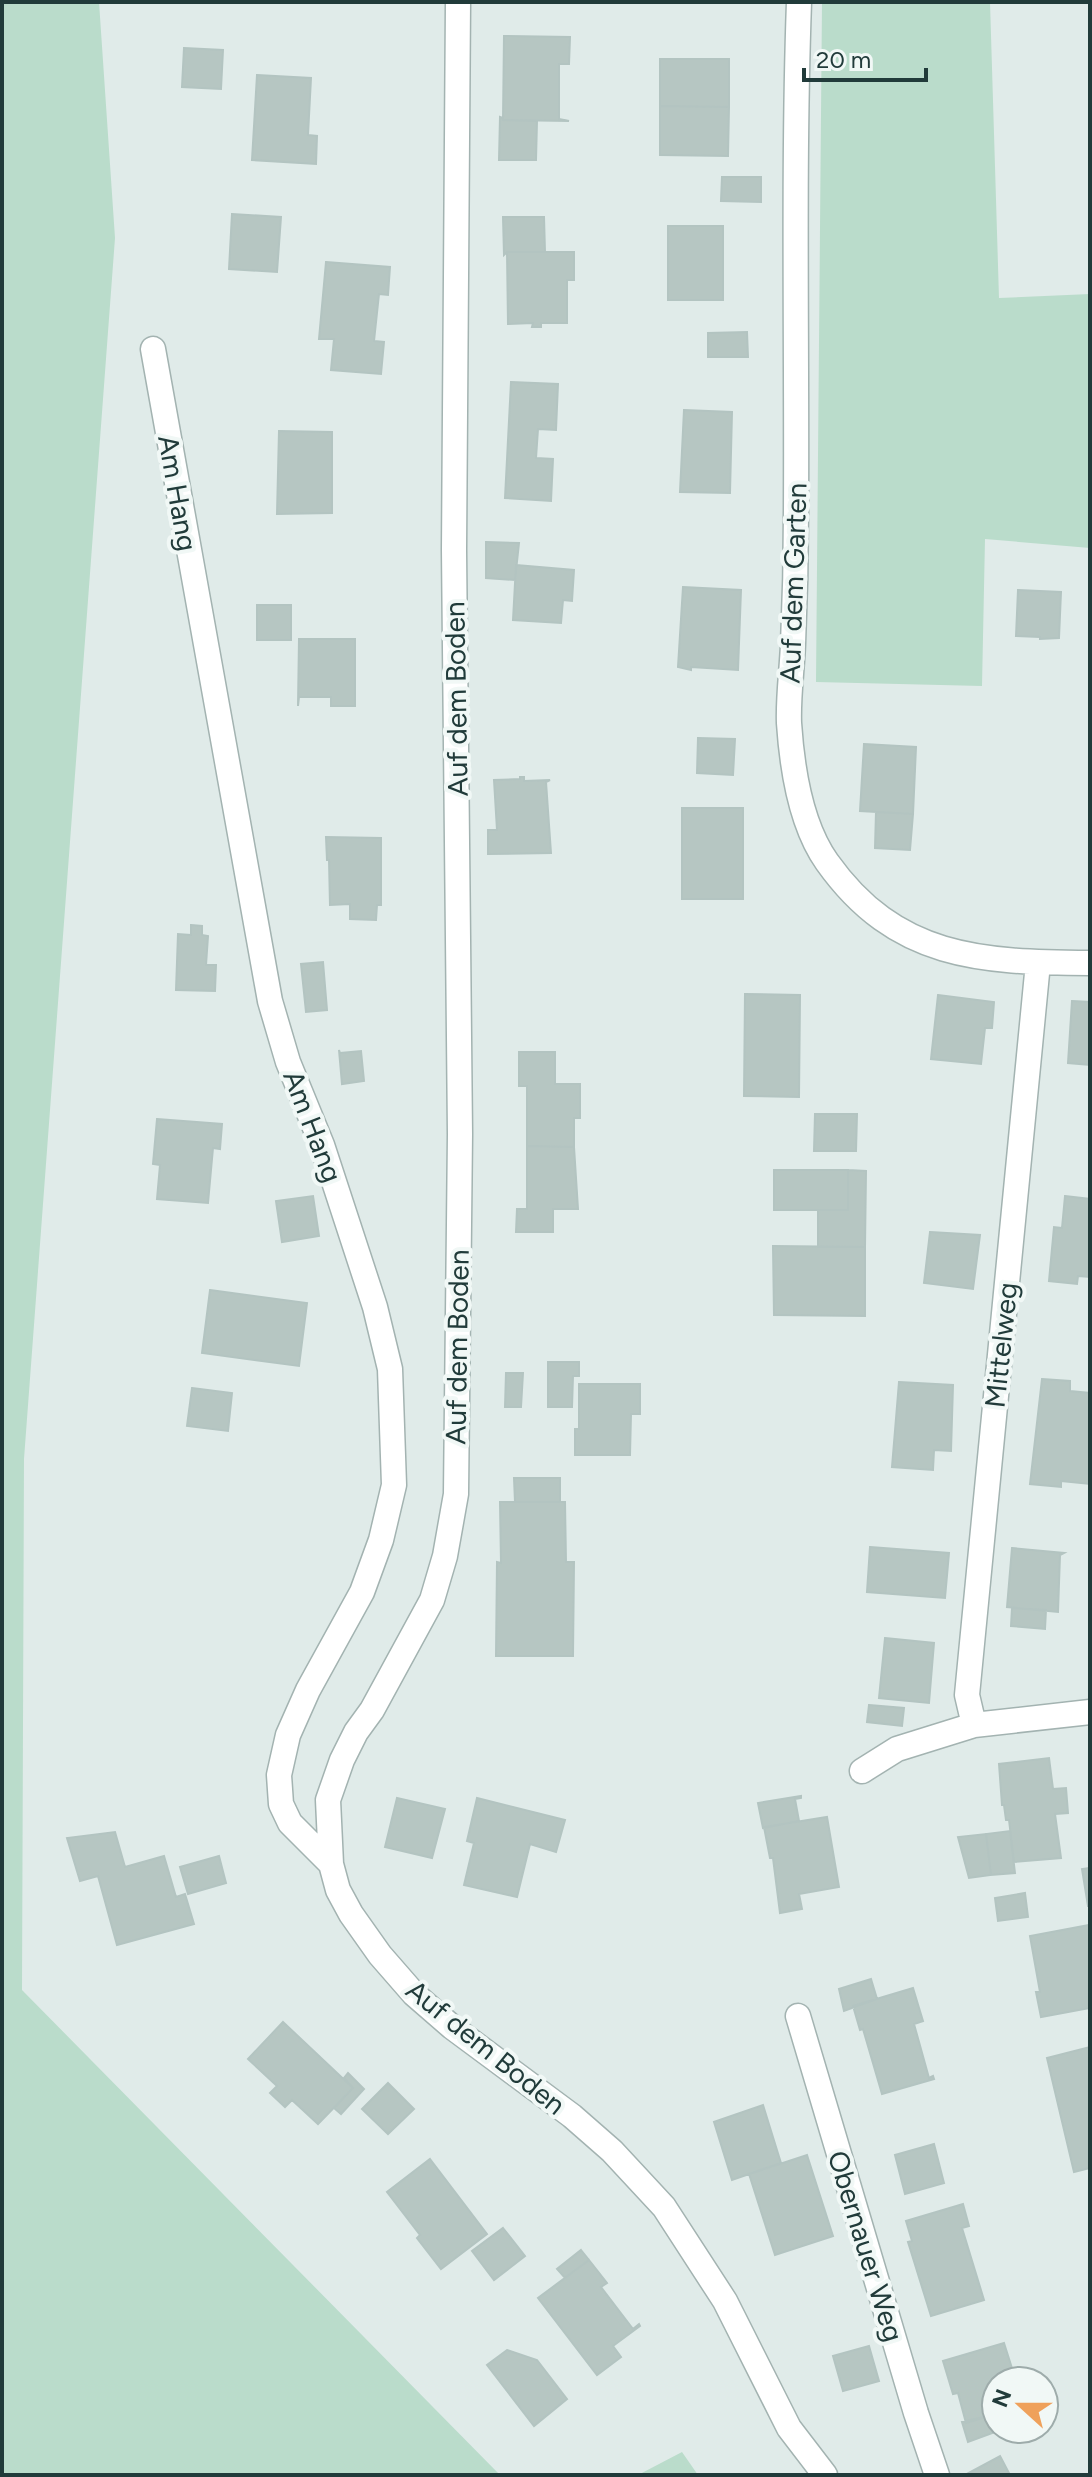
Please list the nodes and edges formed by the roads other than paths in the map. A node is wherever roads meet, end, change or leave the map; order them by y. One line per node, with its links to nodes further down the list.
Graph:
1 (446, 2): 4 (street)
2 (458, 2): 4 (street, Auf dem Boden)
3 (799, 2): 6 (street, Auf dem Garten)
4 (457, 45): 11 (street, Auf dem Boden)
5 (153, 349): 11 (street, Am Hang)
6 (1038, 963): 7 (street, Auf dem Garten); 9 (street, Mittelweg)
7 (1090, 963)
8 (1090, 1712): 9 (street)
9 (974, 1725): 10 (street)
10 (862, 1771)
11 (331, 1864): 13 (street, Auf dem Boden)
12 (798, 2016): 14 (street, Obernauer Weg)
13 (825, 2475)
14 (937, 2475)

